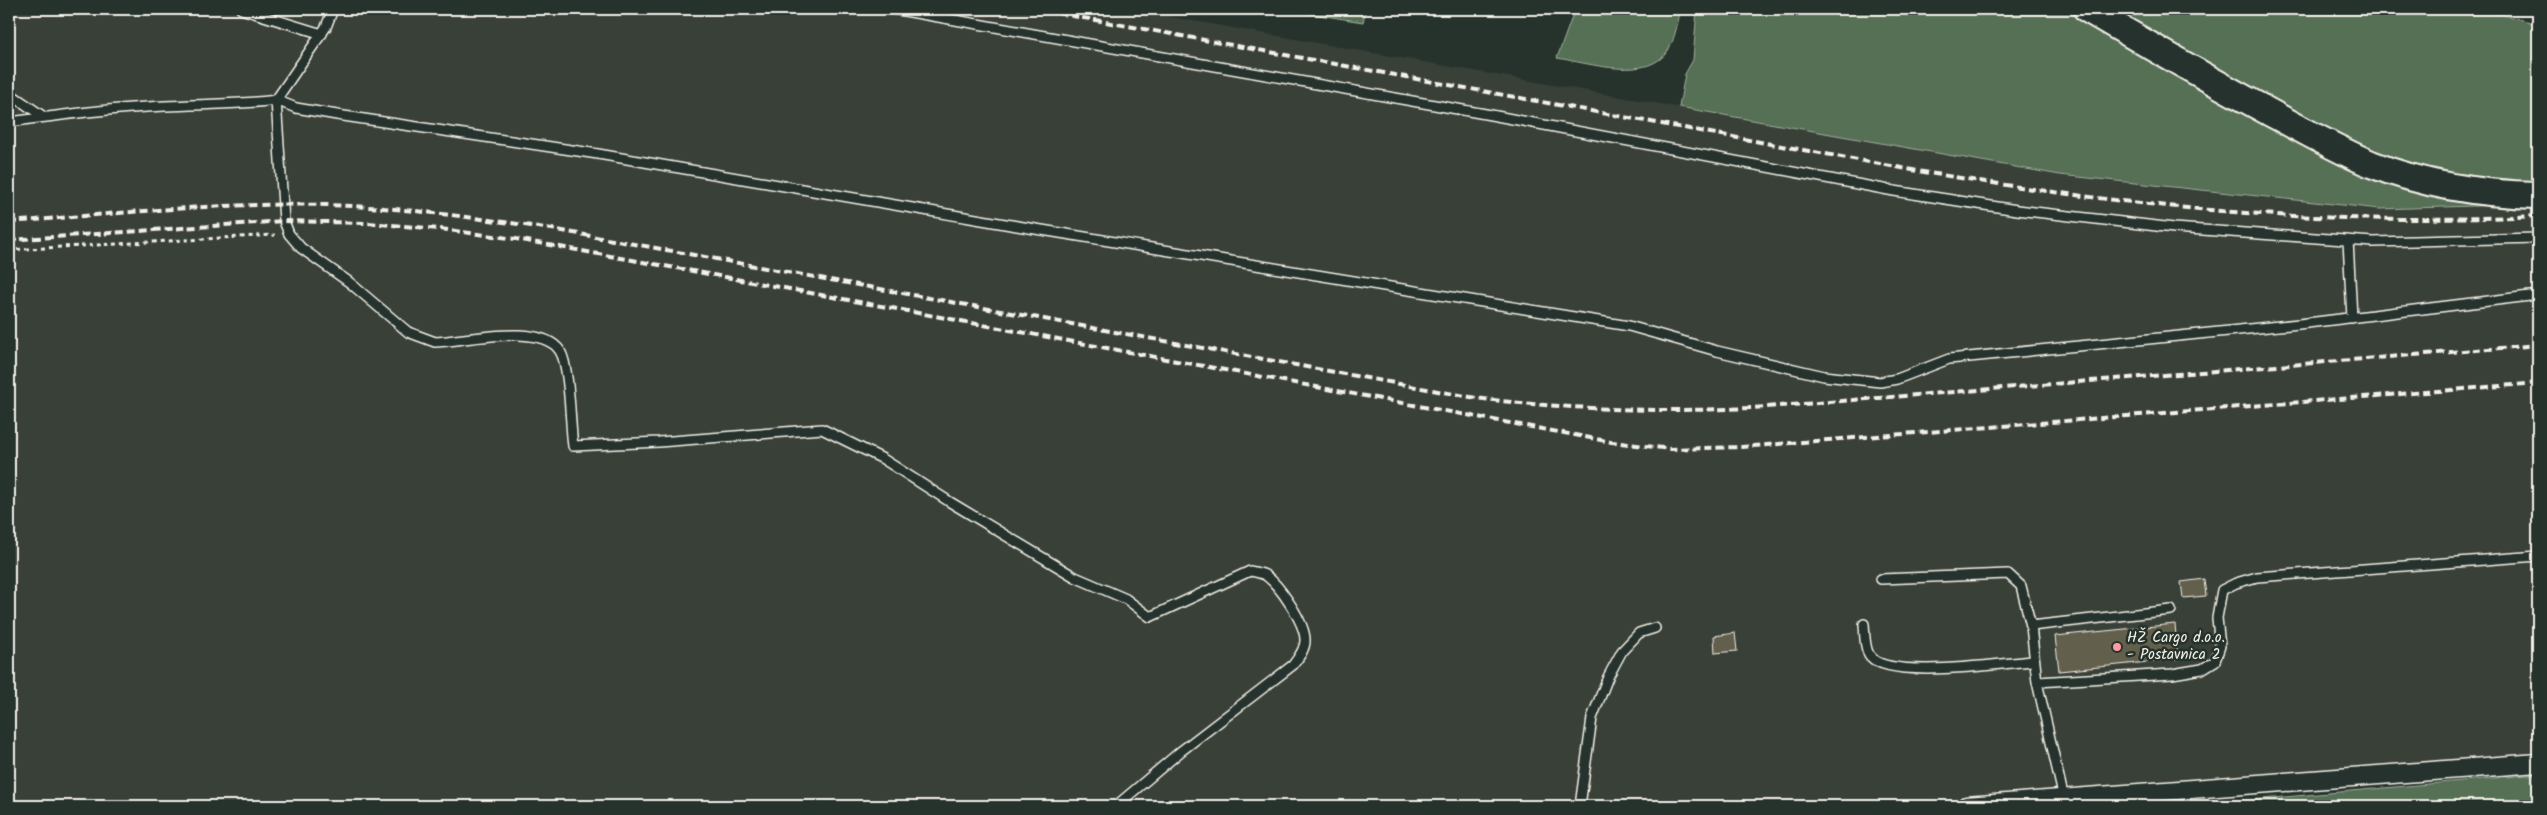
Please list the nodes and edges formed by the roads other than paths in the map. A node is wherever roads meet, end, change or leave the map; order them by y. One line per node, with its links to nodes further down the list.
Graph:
1 (241, 9): 5 (lane)
2 (333, 9): 5 (lane)
3 (893, 9): 12 (lane)
4 (2087, 9): 10 (main road)
5 (322, 34): 7 (lane)
6 (9, 93): 8 (lane)
7 (276, 100): 8 (lane); 14 (lane); 25 (lane)
8 (44, 117): 9 (lane)
9 (9, 122)
10 (2538, 195)
11 (2538, 238): 12 (lane)
12 (2348, 240): 14 (lane)
13 (2538, 295): 14 (lane)
14 (2352, 318)
15 (2538, 556): 22 (lane)
16 (1881, 579): 19 (lane)
17 (2171, 610): 19 (lane)
18 (1864, 624): 21 (lane)
19 (2031, 626): 21 (lane)
20 (1655, 628): 26 (lane)
21 (2034, 661): 22 (lane)
22 (2037, 682): 24 (lane)
23 (2538, 763): 24 (street)
24 (2064, 800): 27 (street)
25 (1116, 806)
26 (1580, 806)
27 (1966, 806)

